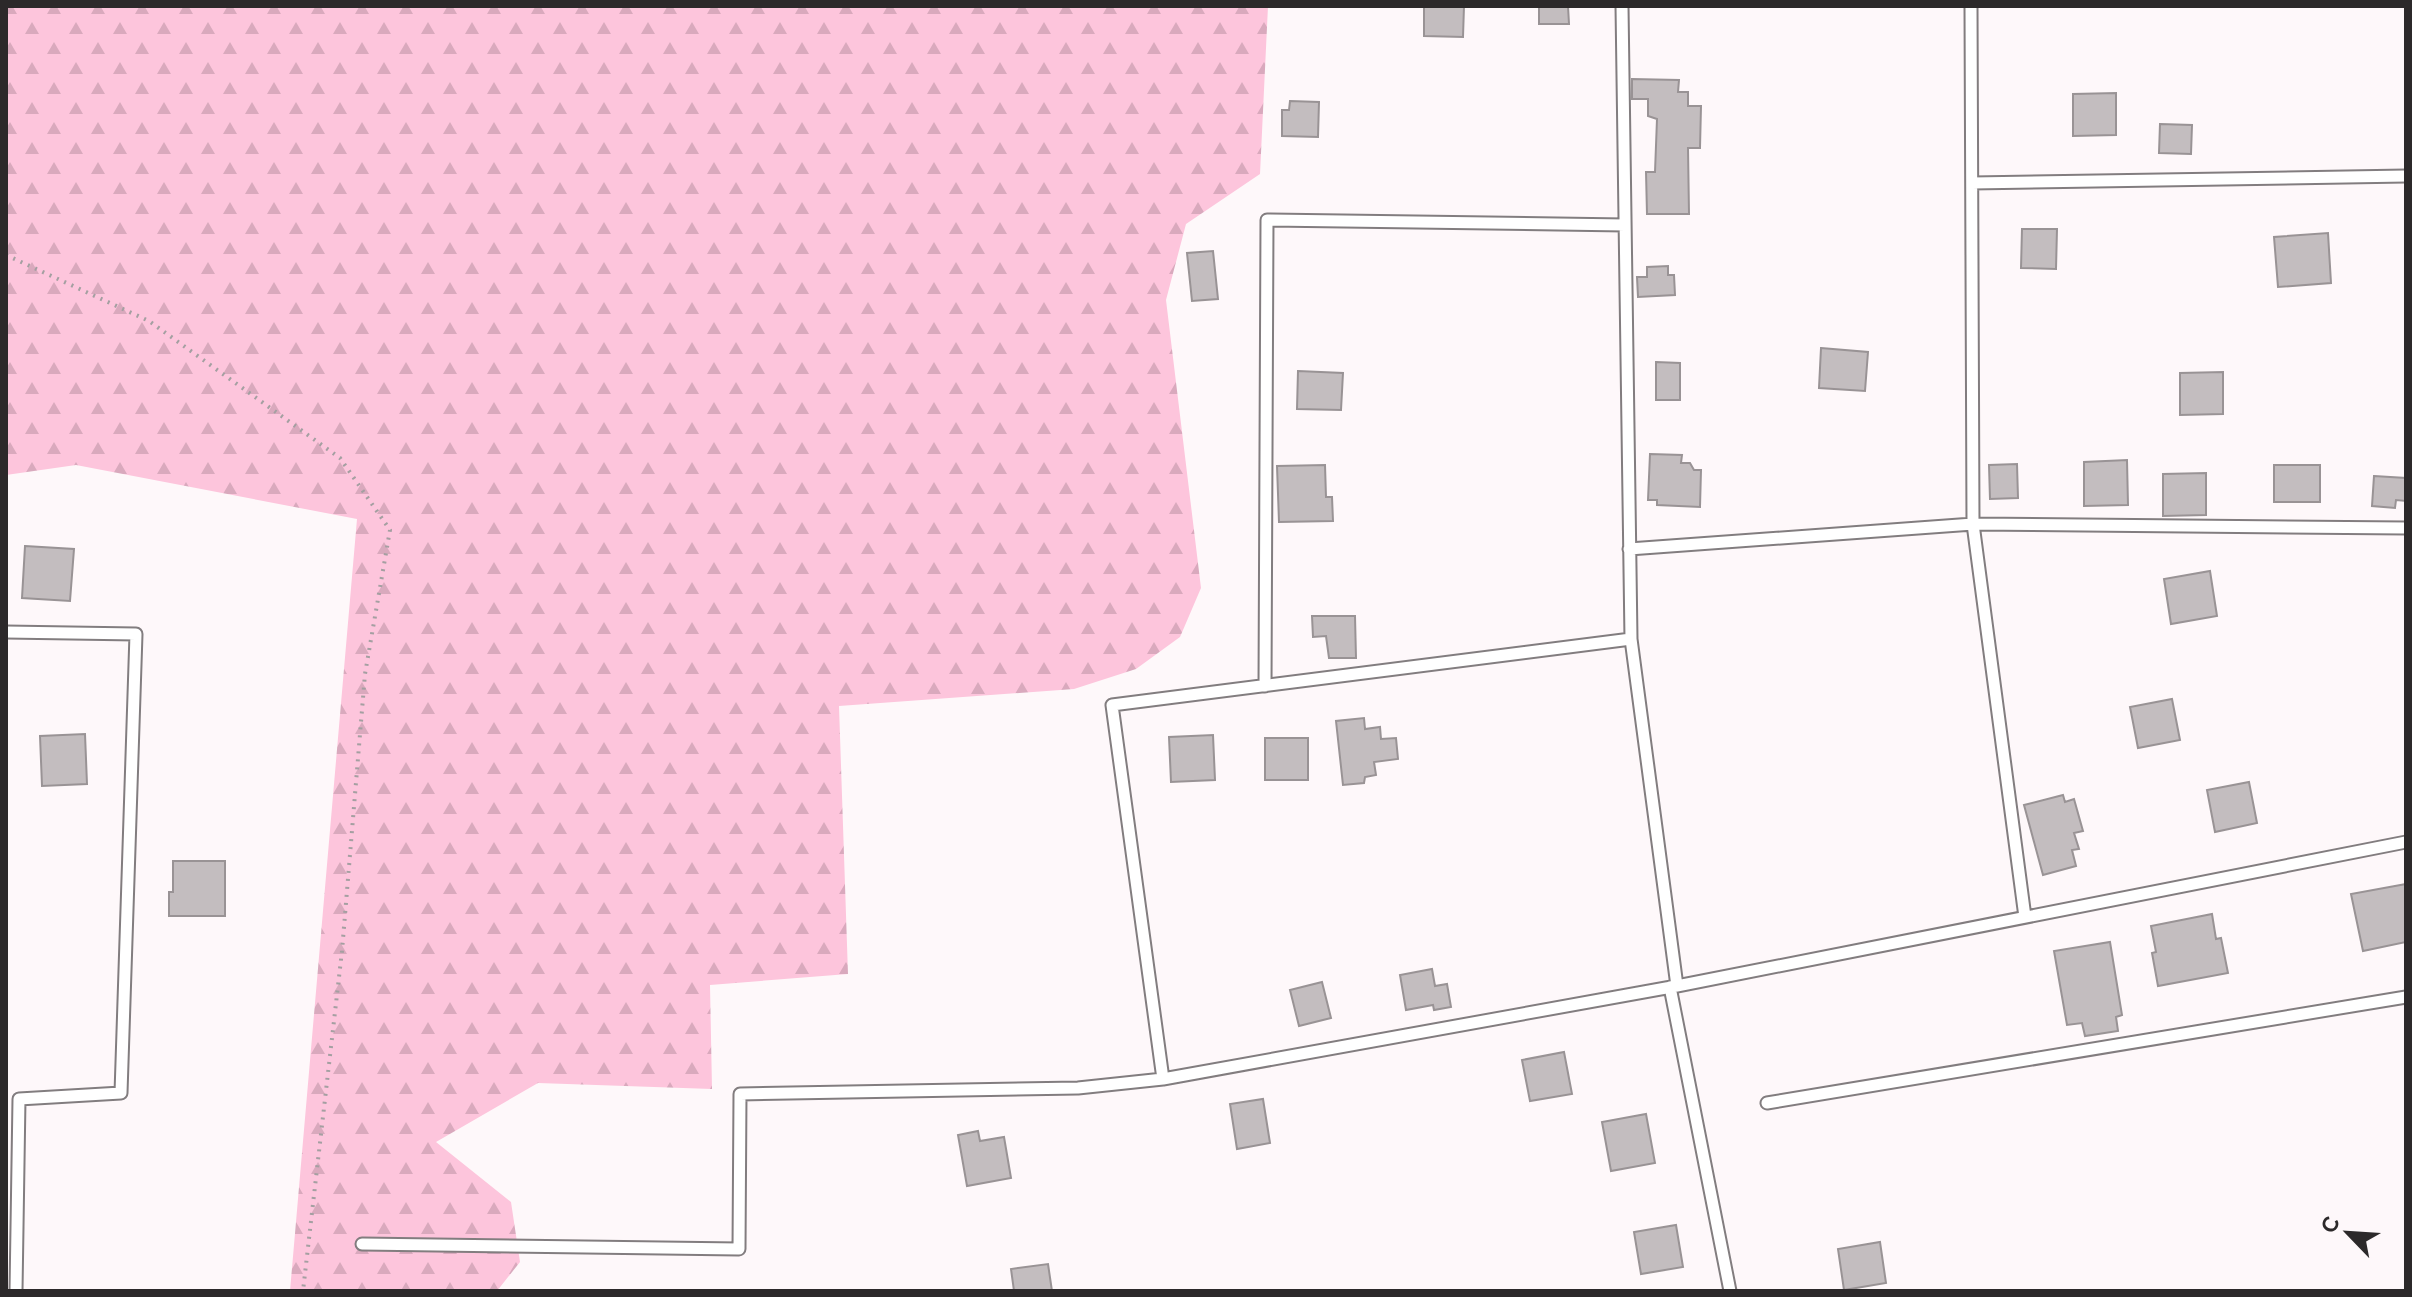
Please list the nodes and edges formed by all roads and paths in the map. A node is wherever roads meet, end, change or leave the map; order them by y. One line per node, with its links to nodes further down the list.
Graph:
1 (1622, 6): 5 (lane)
2 (1971, 6): 4 (lane)
3 (2406, 176): 4 (lane)
4 (1972, 183): 7 (lane)
5 (1625, 225): 9 (lane); 12 (lane)
6 (6, 255): 21 (path)
7 (1973, 524): 8 (lane); 9 (lane); 14 (lane)
8 (2406, 528)
9 (1629, 549): 11 (lane)
10 (6, 632): 20 (lane)
11 (1631, 639): 12 (lane); 15 (lane)
12 (1265, 686): 17 (lane)
13 (2406, 842): 14 (lane)
14 (2025, 917): 15 (lane)
15 (1674, 986): 17 (lane); 22 (lane)
16 (2406, 997): 18 (lane)
17 (1163, 1079): 19 (lane)
18 (1767, 1103)
19 (362, 1244)
20 (16, 1291)
21 (303, 1291)
22 (1730, 1291)

